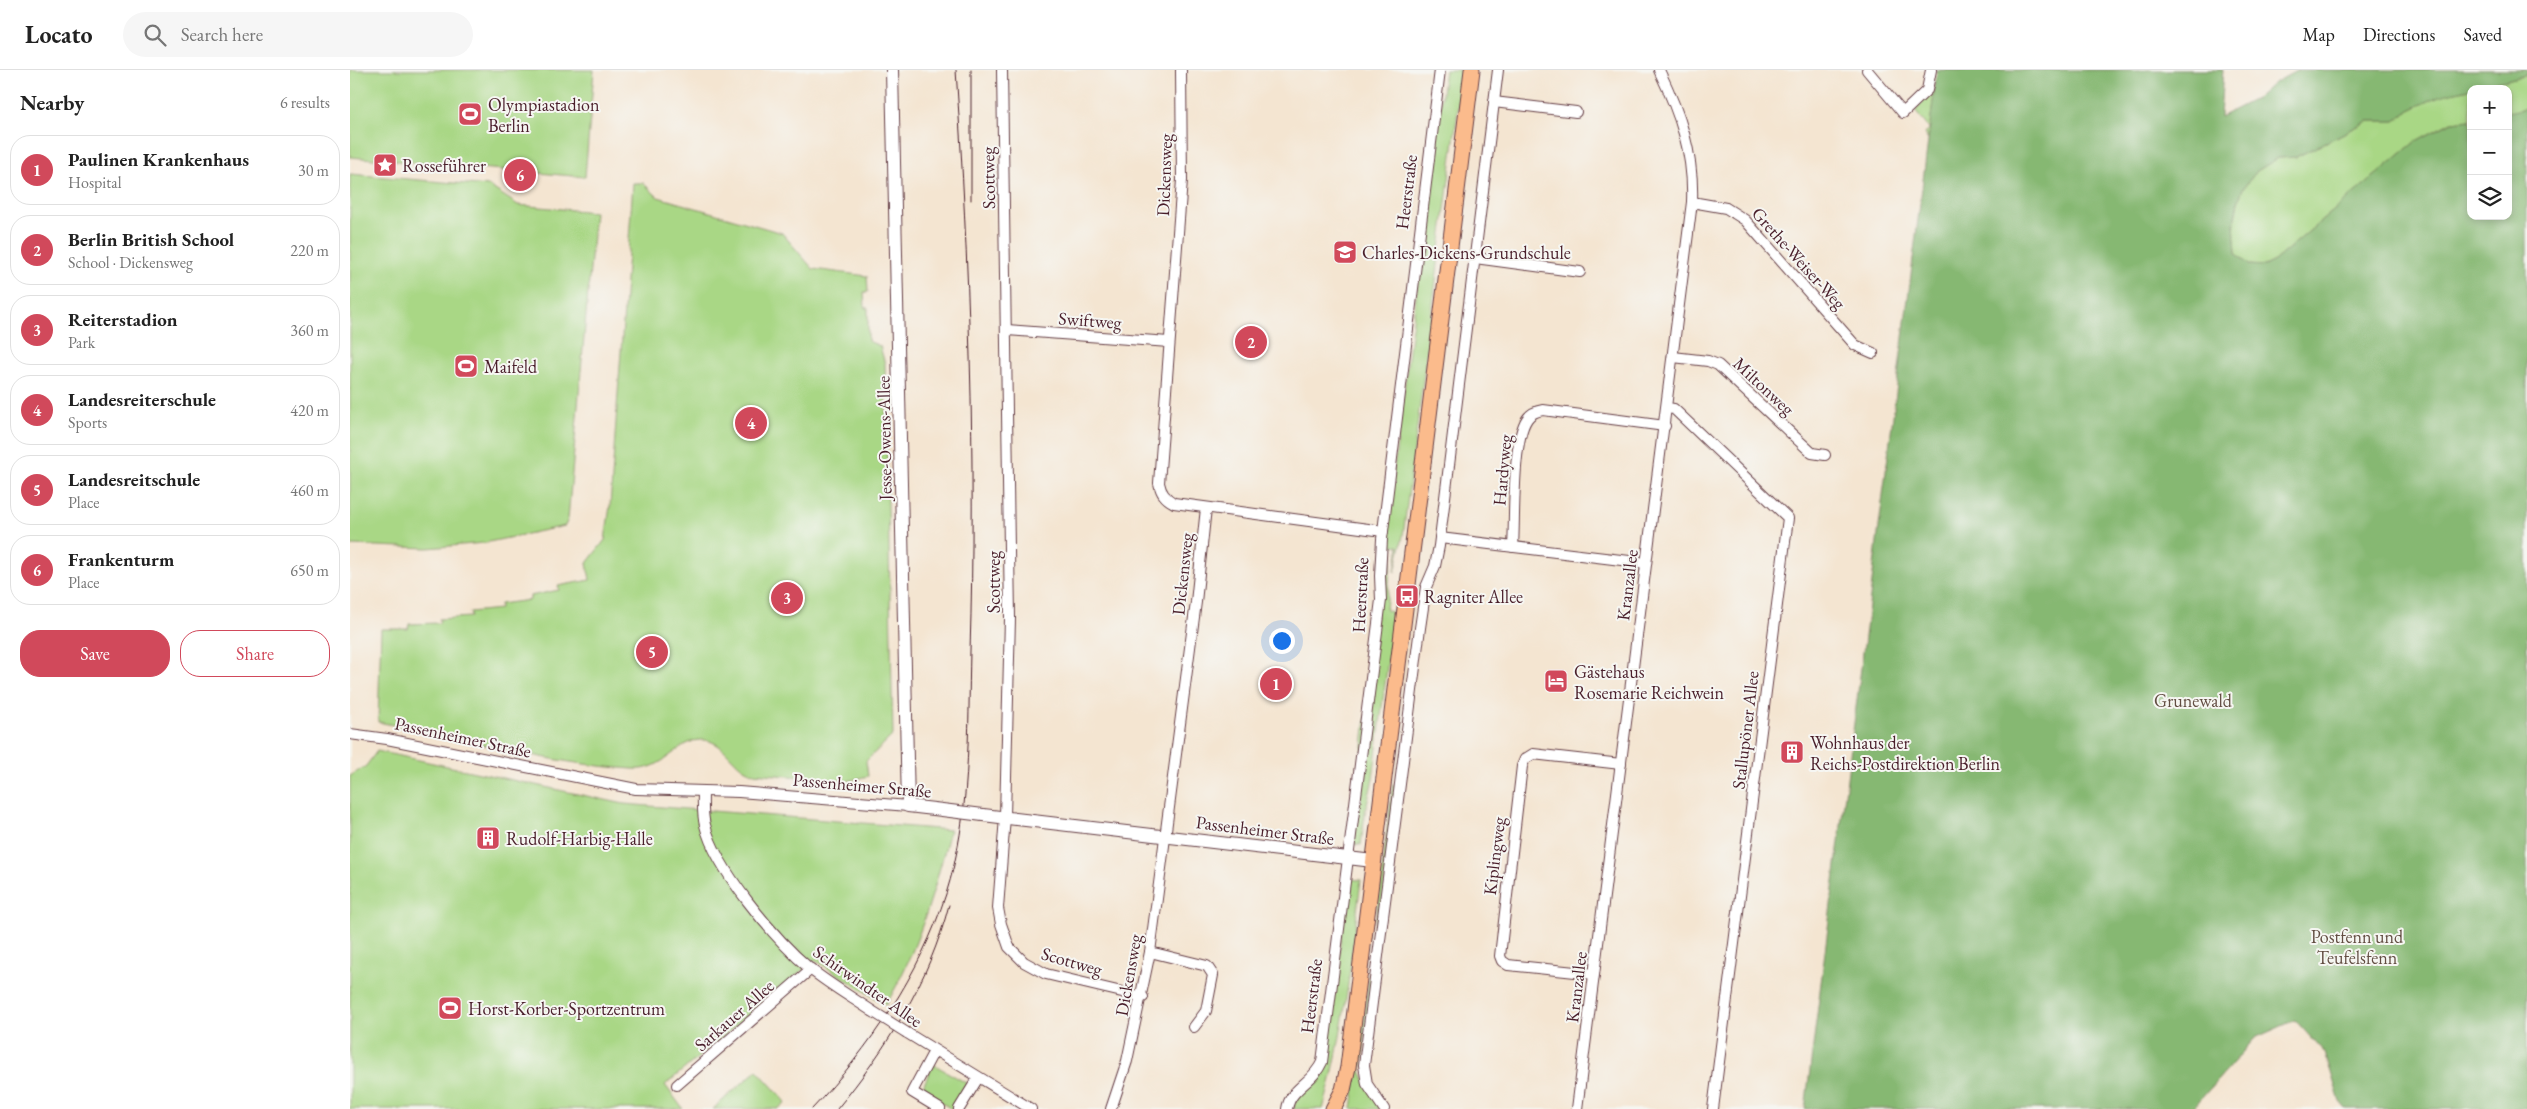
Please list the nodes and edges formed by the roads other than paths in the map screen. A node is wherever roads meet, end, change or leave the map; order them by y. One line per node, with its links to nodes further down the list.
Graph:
1 (892, 70): 30 (street, Jesse-Owens-Allee)
2 (1002, 70): 15 (street, Scottweg)
3 (1181, 70): 16 (street, Dickensweg)
4 (1440, 70): 23 (street, Heerstraße)
5 (1472, 70): 34 (main road)
6 (1498, 70): 10 (street)
7 (1658, 70): 12 (street, Kranzallee)
8 (1867, 70): 9 (street)
9 (1931, 70)
10 (1494, 102): 11 (street); 13 (street)
11 (1576, 112)
12 (1692, 202): 17 (street, Grethe-Weiser-Weg); 18 (street, Kranzallee)
13 (1475, 258): 14 (street); 24 (street)
14 (1580, 272)
15 (1007, 330): 16 (street, Swiftweg); 31 (street, Scottweg)
16 (1170, 342): 22 (street, Dickensweg)
17 (1873, 353)
18 (1673, 357): 19 (street, Kranzallee); 21 (street, Miltonweg)
19 (1667, 408): 20 (street, Kranzallee); 53 (street, Stallupöner Allee)
20 (1665, 426): 25 (street, Hardyweg); 26 (street, Kranzallee)
21 (1825, 455)
22 (1206, 508): 23 (street); 32 (street, Dickensweg)
23 (1383, 531): 33 (street, Heerstraße)
24 (1440, 538): 25 (street); 51 (street)
25 (1513, 547): 26 (street)
26 (1646, 563): 28 (street, Kranzallee)
27 (350, 734): 29 (street, Passenheimer Straße)
28 (1621, 764): 37 (street, Kranzallee); 37 (street, Kiplingweg)
29 (703, 791): 30 (street, Passenheimer Straße); 36 (street, Schirwindter Allee)
30 (908, 806): 31 (street, Passenheimer Straße, bridge)
31 (1005, 817): 32 (street, Passenheimer Straße); 38 (street, Scottweg)
32 (1165, 836): 33 (street, Passenheimer Straße); 35 (street, Dickensweg)
33 (1347, 858): 34 (street, Passenheimer Straße); 48 (street, Heerstraße)
34 (1373, 861): 43 (main road)
35 (1150, 952): 38 (street, Dickensweg); 39 (street)
36 (811, 970): 40 (street, Schirwindter Allee, bridge); 42 (street, Sarkauer Allee)
37 (1594, 974): 52 (street, Kranzallee)
38 (1143, 997): 47 (street, Dickensweg)
39 (1194, 1027)
40 (934, 1051): 41 (street, Schirwindter Allee); 44 (street)
41 (978, 1078): 45 (street); 46 (street, Schirwindter Allee)
42 (677, 1086)
43 (1343, 1090): 49 (main road); 50 (main road)
44 (940, 1109)
45 (959, 1109)
46 (1031, 1109)
47 (1111, 1109)
48 (1287, 1109)
49 (1334, 1109)
50 (1344, 1109)
51 (1384, 1109)
52 (1577, 1109)
53 (1713, 1109)

